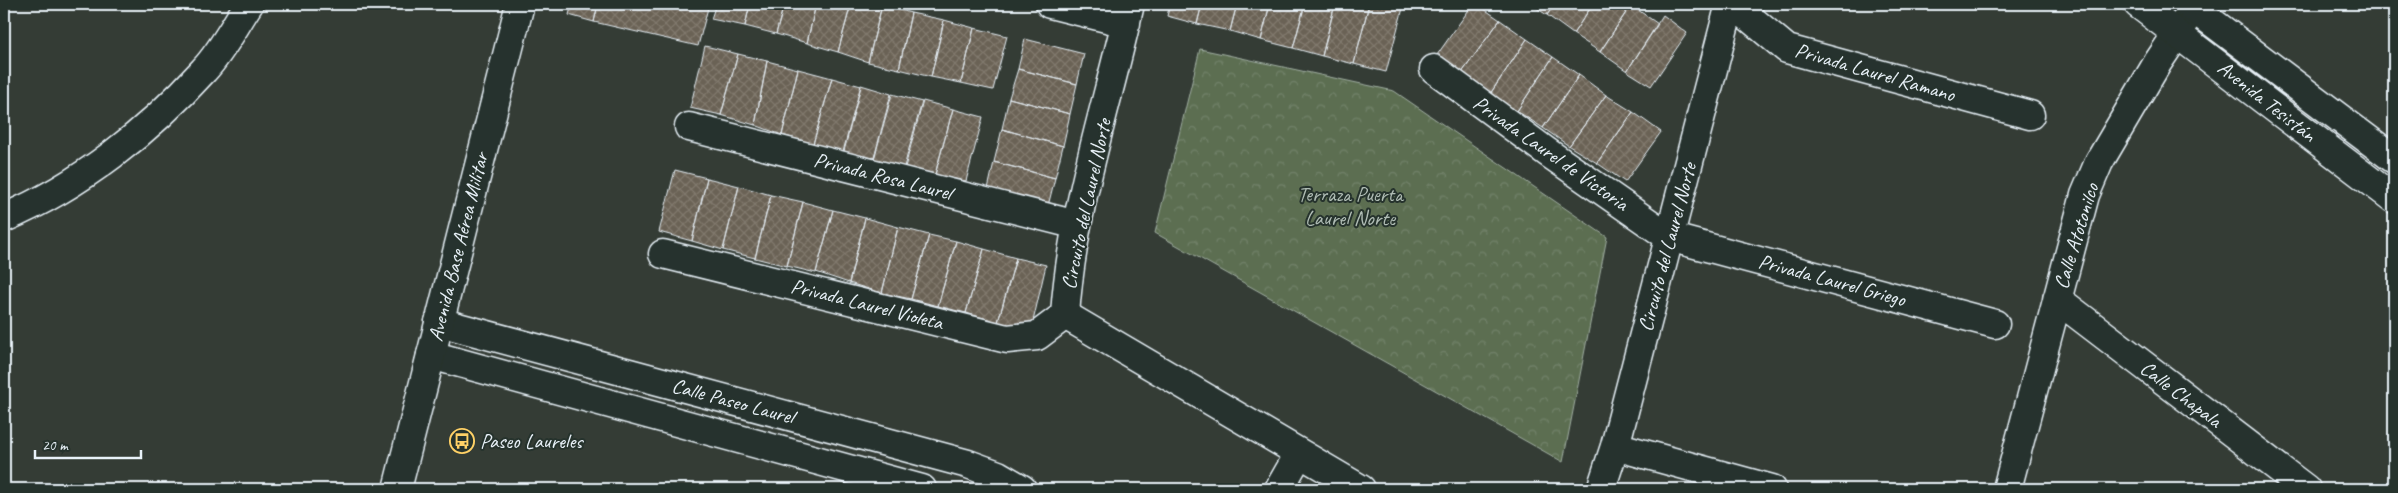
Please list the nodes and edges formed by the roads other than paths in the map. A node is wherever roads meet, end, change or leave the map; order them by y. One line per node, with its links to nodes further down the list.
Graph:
1 (249, 4): 14 (street)
2 (520, 4): 20 (street, Avenida Base Aérea Militar)
3 (1050, 4): 7 (street)
4 (1731, 4): 10 (street, Privada Laurel Ramano); 16 (street, Circuito del Laurel Norte)
5 (2138, 4): 8 (street, Avenida Tesistán)
6 (2193, 5): 8 (street, Calle Atotonilco); 12 (street, Avenida Tesistán)
7 (1128, 13): 15 (street, Circuito del Laurel Norte)
8 (2177, 32): 13 (street, Avenida Tesistán); 18 (street, Calle Atotonilco)
9 (1434, 69): 16 (street, Privada Laurel de Victoria)
10 (2030, 115)
11 (689, 126): 15 (street, Privada Rosa Laurel)
12 (2394, 159)
13 (2394, 199)
14 (4, 218)
15 (1077, 225): 19 (street, Circuito del Laurel Norte)
16 (1670, 236): 21 (street, Privada Laurel Griego); 23 (street, Circuito del Laurel Norte)
17 (663, 254): 19 (street, Privada Laurel Violeta)
18 (2057, 300): 32 (street, Calle Atotonilco); 33 (street, Calle Chapala)
19 (1065, 315): 24 (street, Circuito del Laurel Norte)
20 (439, 322): 22 (street, Avenida Base Aérea Militar); 28 (street, Calle Paseo Laurel)
21 (1995, 324)
22 (431, 355): 26 (street, Avenida Base Aérea Militar); 27 (street, Calle Paseo Laurel)
23 (1615, 446): 30 (street, Circuito del Laurel Norte); 31 (street)
24 (1299, 454): 25 (street, Circuito del Laurel Norte); 29 (street)
25 (1345, 485)
26 (397, 489)
27 (922, 489)
28 (1022, 489)
29 (1279, 489)
30 (1601, 489)
31 (1772, 489)
32 (2007, 489)
33 (2306, 489)

